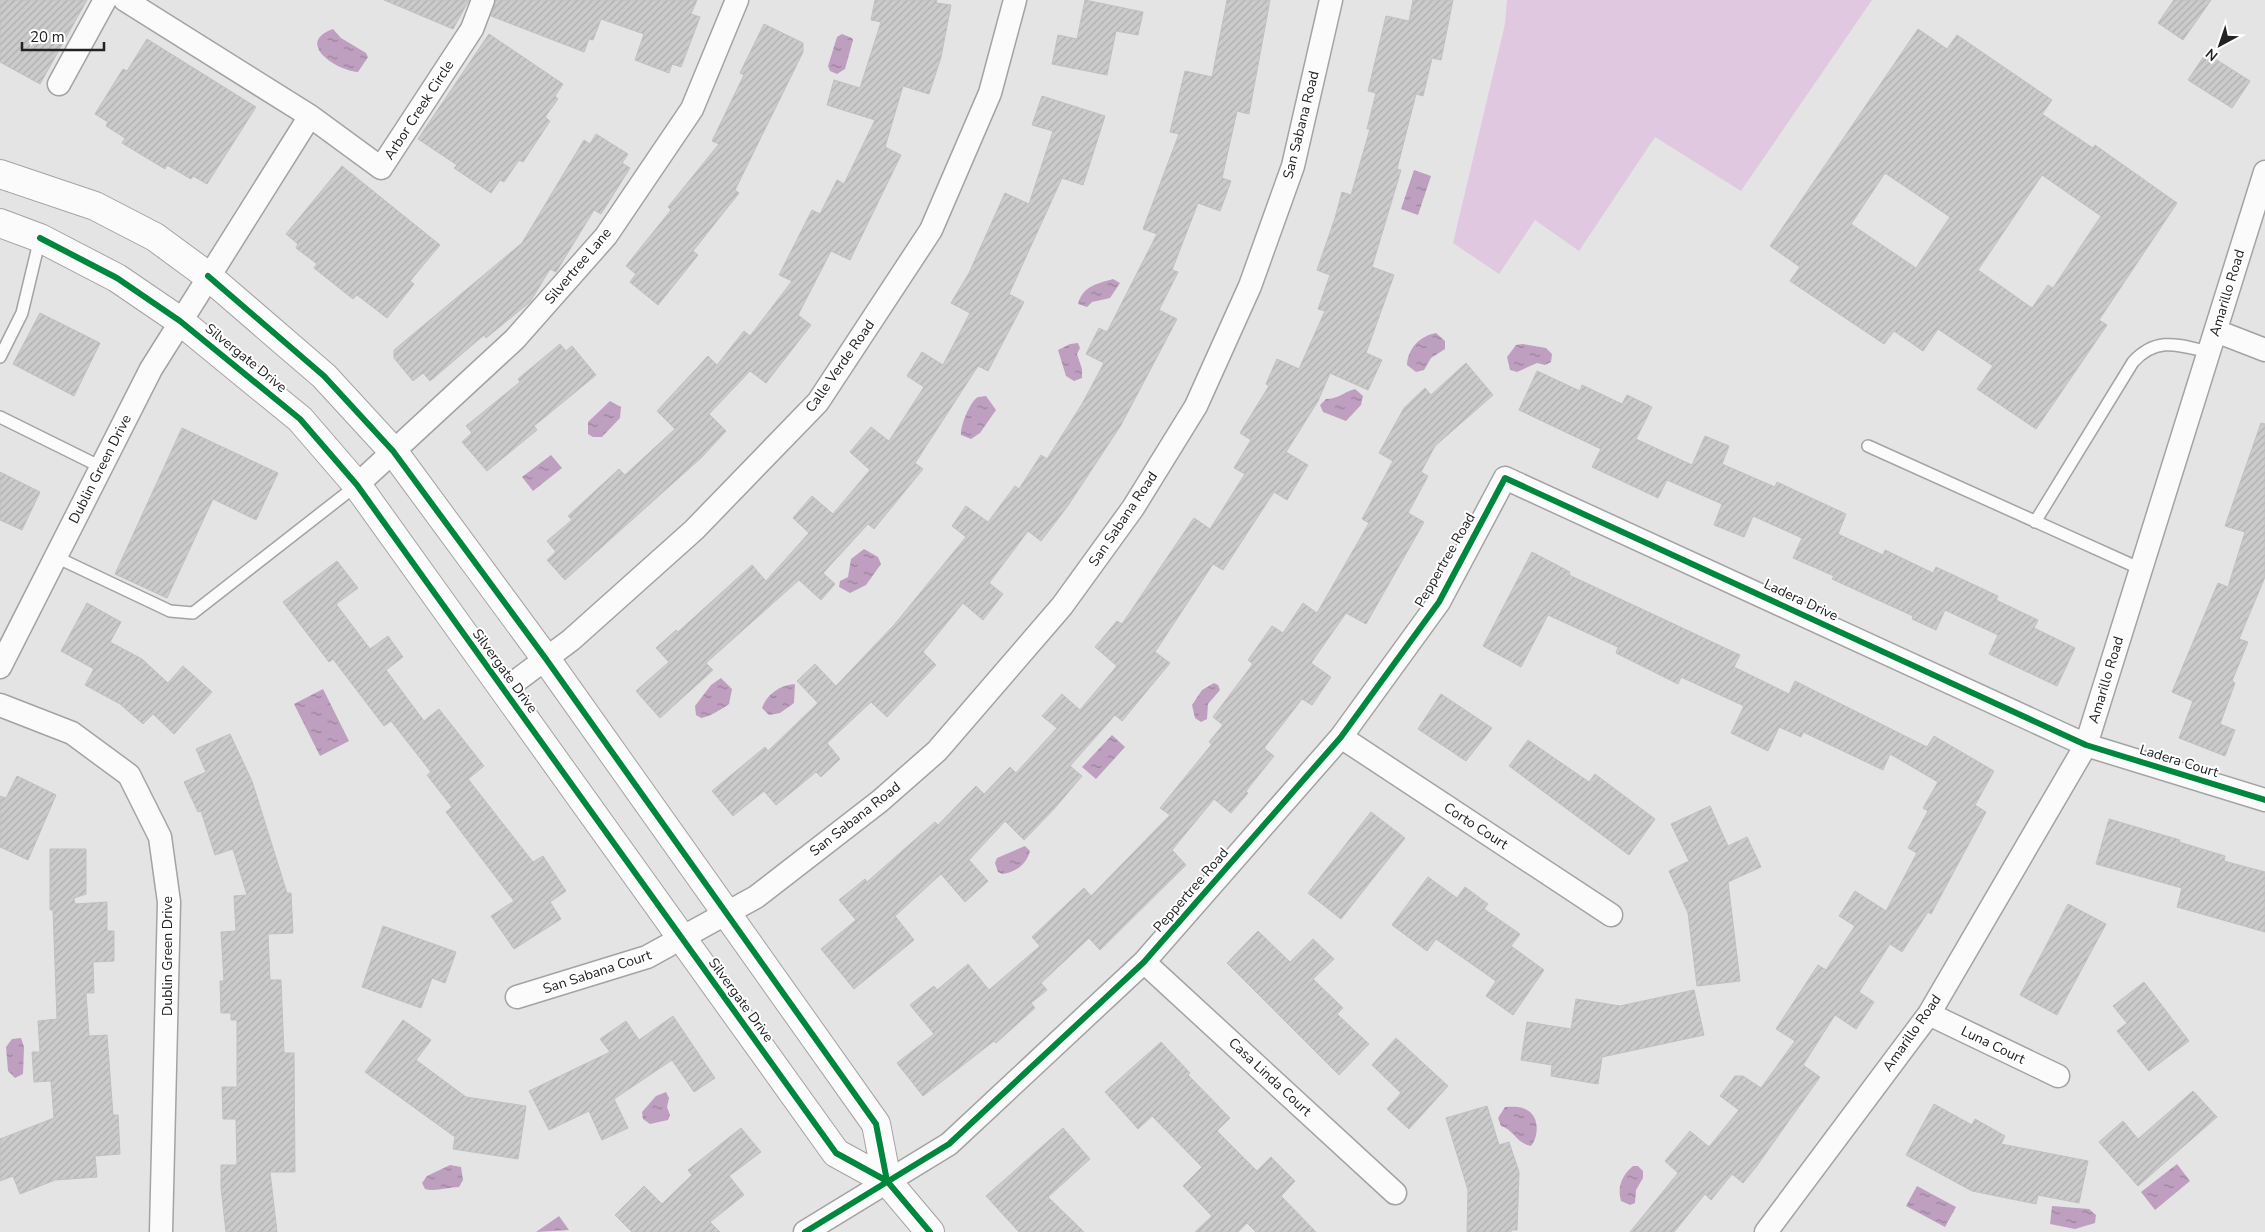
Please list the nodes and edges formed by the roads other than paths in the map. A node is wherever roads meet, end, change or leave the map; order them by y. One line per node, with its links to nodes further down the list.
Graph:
1 (105, 0): 7 (street)
2 (125, 0): 8 (street, Arbor Creek Circle)
3 (483, 0): 8 (street, Arbor Creek Circle)
4 (737, 0): 20 (street, Silvertree Lane)
5 (1015, 0): 27 (street, Calle Verde Road)
6 (1331, 0): 34 (street, San Sabana Road)
7 (59, 84)
8 (310, 116): 13 (street)
9 (2265, 172): 15 (street, Amarillo Road)
10 (0, 174): 13 (street, Silvergate Drive)
11 (0, 223): 12 (street, Silvergate Drive)
12 (40, 238): 14 (street, Silvergate Drive); 17 (lane)
13 (208, 276): 14 (street, Dublin Green Drive); 20 (street, Silvergate Drive)
14 (180, 321): 21 (street, Dublin Green Drive); 23 (street, Silvergate Drive)
15 (2212, 342): 16 (street); 24 (lane); 26 (street, Amarillo Road)
16 (2265, 350)
17 (0, 357)
18 (0, 417): 21 (lane)
19 (1868, 446): 24 (lane)
20 (394, 451): 23 (street, Silvertree Lane); 27 (street, Silvergate Drive)
21 (101, 467): 25 (street, Dublin Green Drive)
22 (1506, 478): 31 (street, Peppertree Road); 32 (street, Ladera Drive)
23 (357, 485): 25 (lane); 29 (street, Silvergate Drive)
24 (2035, 522): 26 (lane)
25 (56, 557): 28 (street, Dublin Green Drive)
26 (2141, 569): 32 (street, Amarillo Road)
27 (546, 659): 29 (street, Calle Verde Road); 34 (street, Silvergate Drive)
28 (0, 667)
29 (504, 690): 36 (street, Silvergate Drive)
30 (0, 705): 43 (street, Dublin Green Drive)
31 (1341, 738): 35 (street, Corto Court); 37 (street, Peppertree Road)
32 (2086, 745): 33 (street, Ladera Court); 39 (street, Amarillo Road)
33 (2265, 800)
34 (726, 912): 36 (street, San Sabana Court); 41 (street, Silvergate Drive)
35 (1612, 915)
36 (681, 938): 38 (street, San Sabana Court); 41 (street, Silvergate Drive)
37 (1144, 962): 41 (street, Peppertree Road); 42 (street, Casa Linda Court)
38 (517, 997)
39 (1929, 1014): 40 (street, Luna Court); 46 (street, Amarillo Road)
40 (2058, 1076)
41 (887, 1181): 44 (street, Peppertree Road); 45 (street, Silvergate Drive)
42 (1395, 1193)
43 (161, 1232)
44 (804, 1232)
45 (930, 1232)
46 (1766, 1232)

